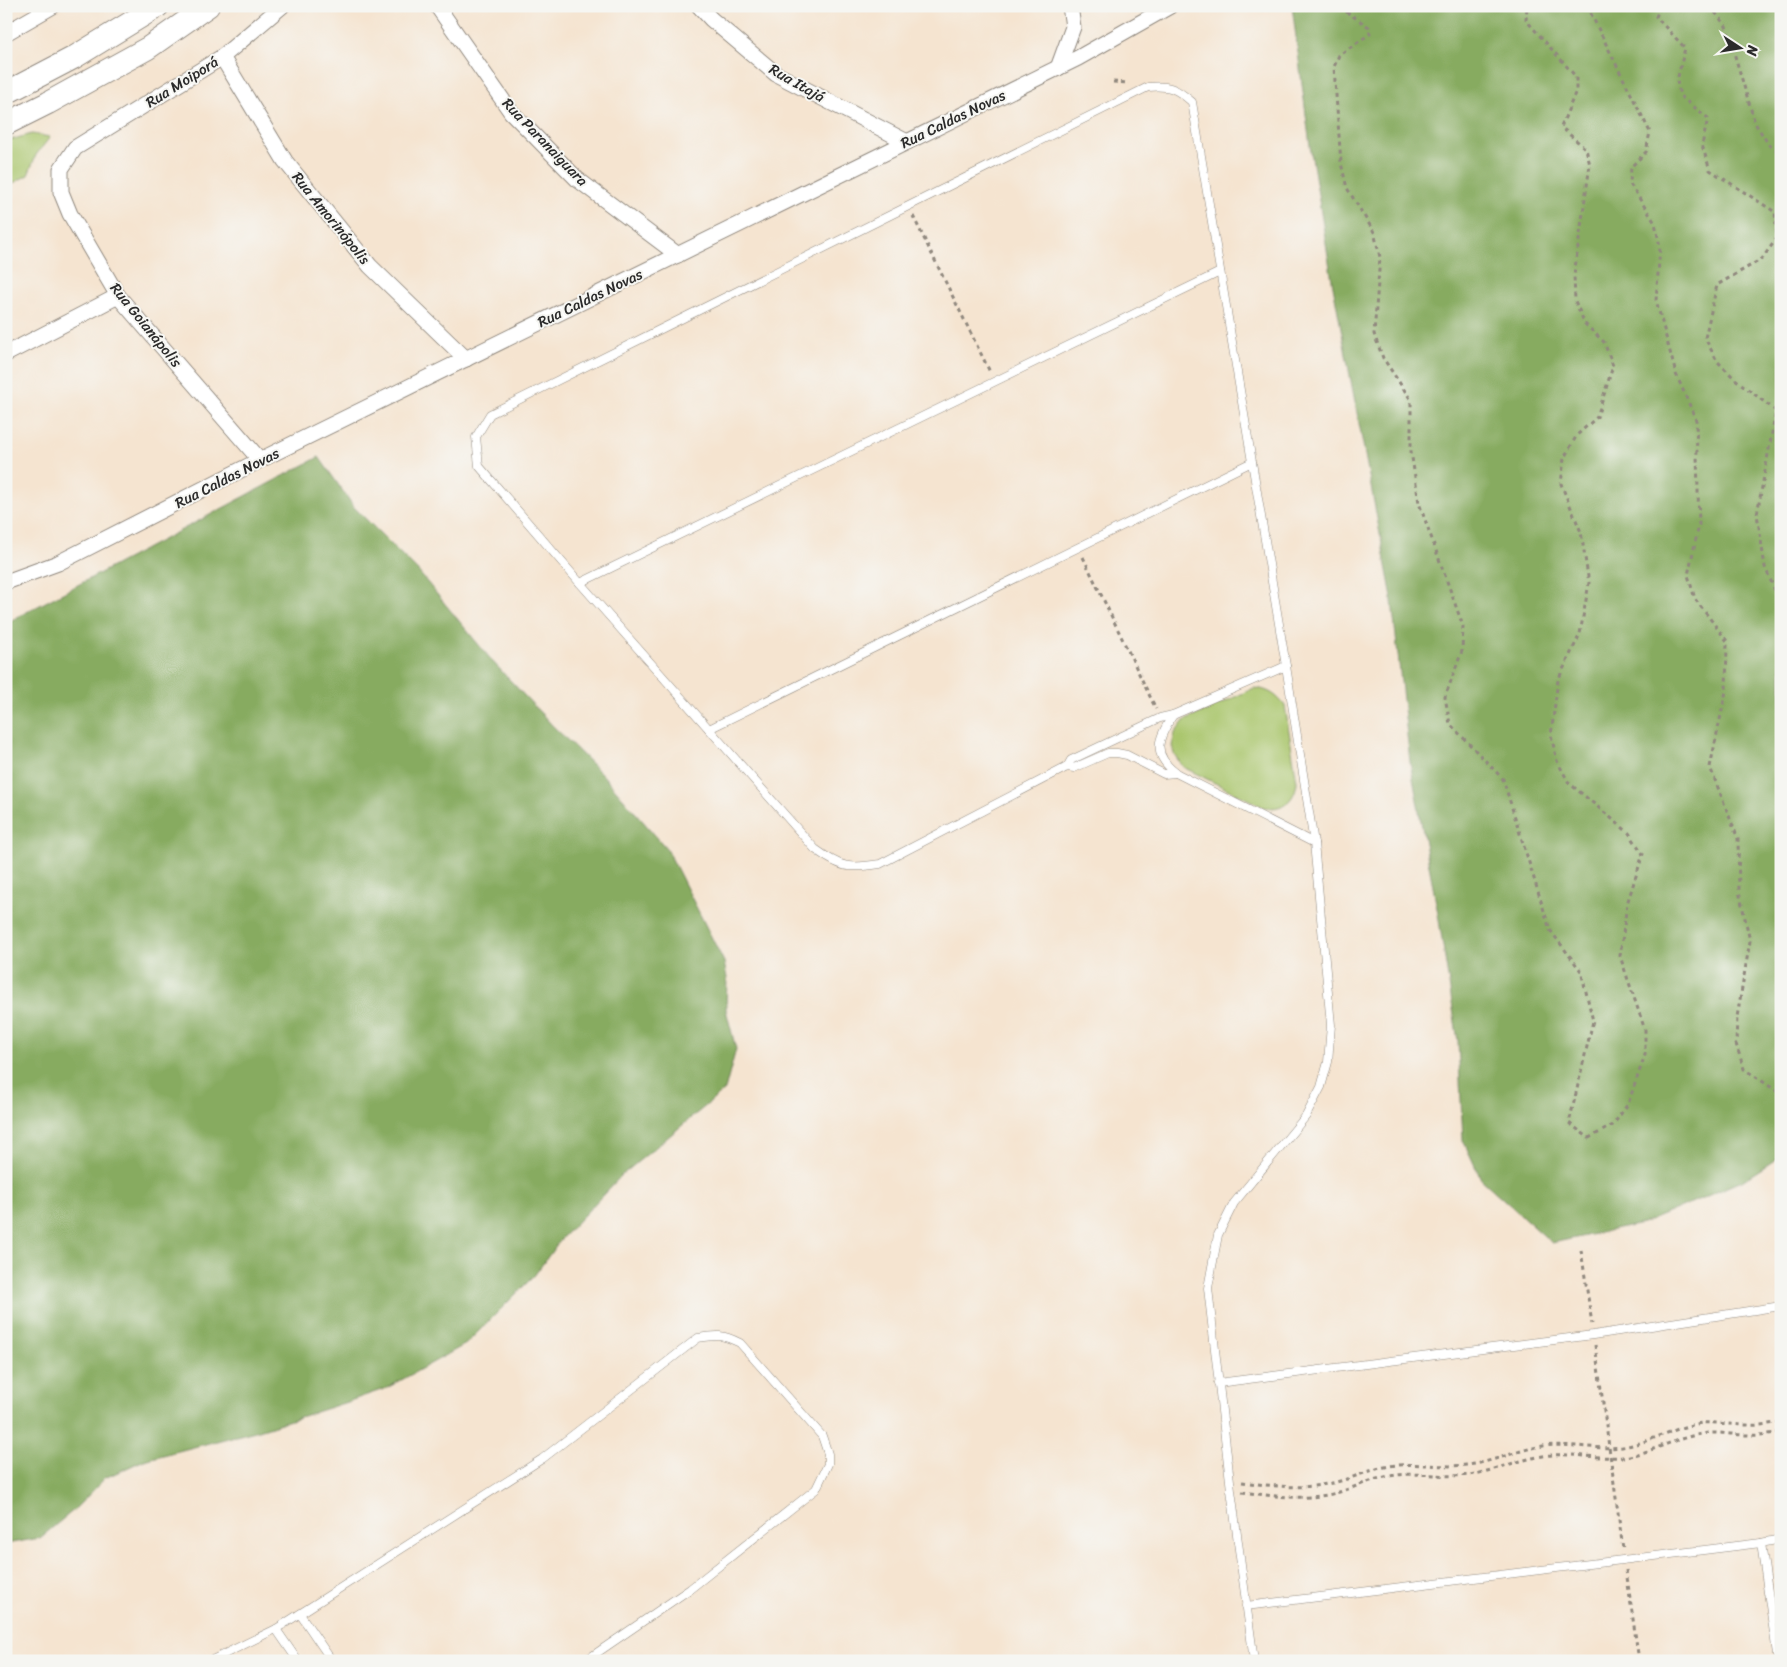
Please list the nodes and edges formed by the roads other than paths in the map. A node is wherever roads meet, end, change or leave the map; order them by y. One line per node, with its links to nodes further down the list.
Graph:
1 (53, 6): 9 (street)
2 (158, 6): 12 (street)
3 (208, 6): 13 (street)
4 (282, 6): 10 (street, Rua Moiporá)
5 (437, 6): 16 (street, Rua Paranaiguara)
6 (699, 6): 14 (street, Rua Itajá)
7 (1070, 6): 11 (street)
8 (1170, 6): 11 (street, Rua Caldas Novas)
9 (6, 33)
10 (222, 57): 15 (street, Rua Moiporá); 20 (street, Rua Amorinópolis)
11 (1058, 68): 14 (street, Rua Caldas Novas)
12 (6, 93)
13 (6, 124)
14 (907, 142): 16 (street, Rua Caldas Novas)
15 (75, 148): 18 (street, Rua Goianápolis)
16 (678, 255): 20 (street, Rua Caldas Novas)
17 (1220, 272): 22 (lane); 24 (lane); 24 (lane)
18 (118, 296): 19 (street); 21 (street, Rua Goianápolis)
19 (6, 354)
20 (466, 359): 21 (street, Rua Caldas Novas)
21 (260, 460): 23 (street, Rua Caldas Novas)
22 (1252, 462): 25 (lane); 27 (lane)
23 (6, 582)
24 (580, 583): 27 (lane)
25 (1286, 666): 26 (lane); 30 (lane)
26 (1173, 715): 28 (lane); 29 (lane)
27 (709, 729): 28 (lane)
28 (1067, 767): 29 (lane)
29 (1176, 773): 30 (lane)
30 (1314, 843): 32 (lane)
31 (1781, 1306): 32 (lane)
32 (1218, 1383): 35 (lane)
33 (1781, 1539): 34 (lane)
34 (1761, 1543): 35 (lane); 43 (lane)
35 (1246, 1606): 42 (lane)
36 (300, 1614): 37 (lane); 40 (lane); 41 (lane)
37 (276, 1628): 38 (lane); 39 (lane)
38 (210, 1661)
39 (298, 1661)
40 (332, 1661)
41 (585, 1661)
42 (1254, 1661)
43 (1778, 1661)

